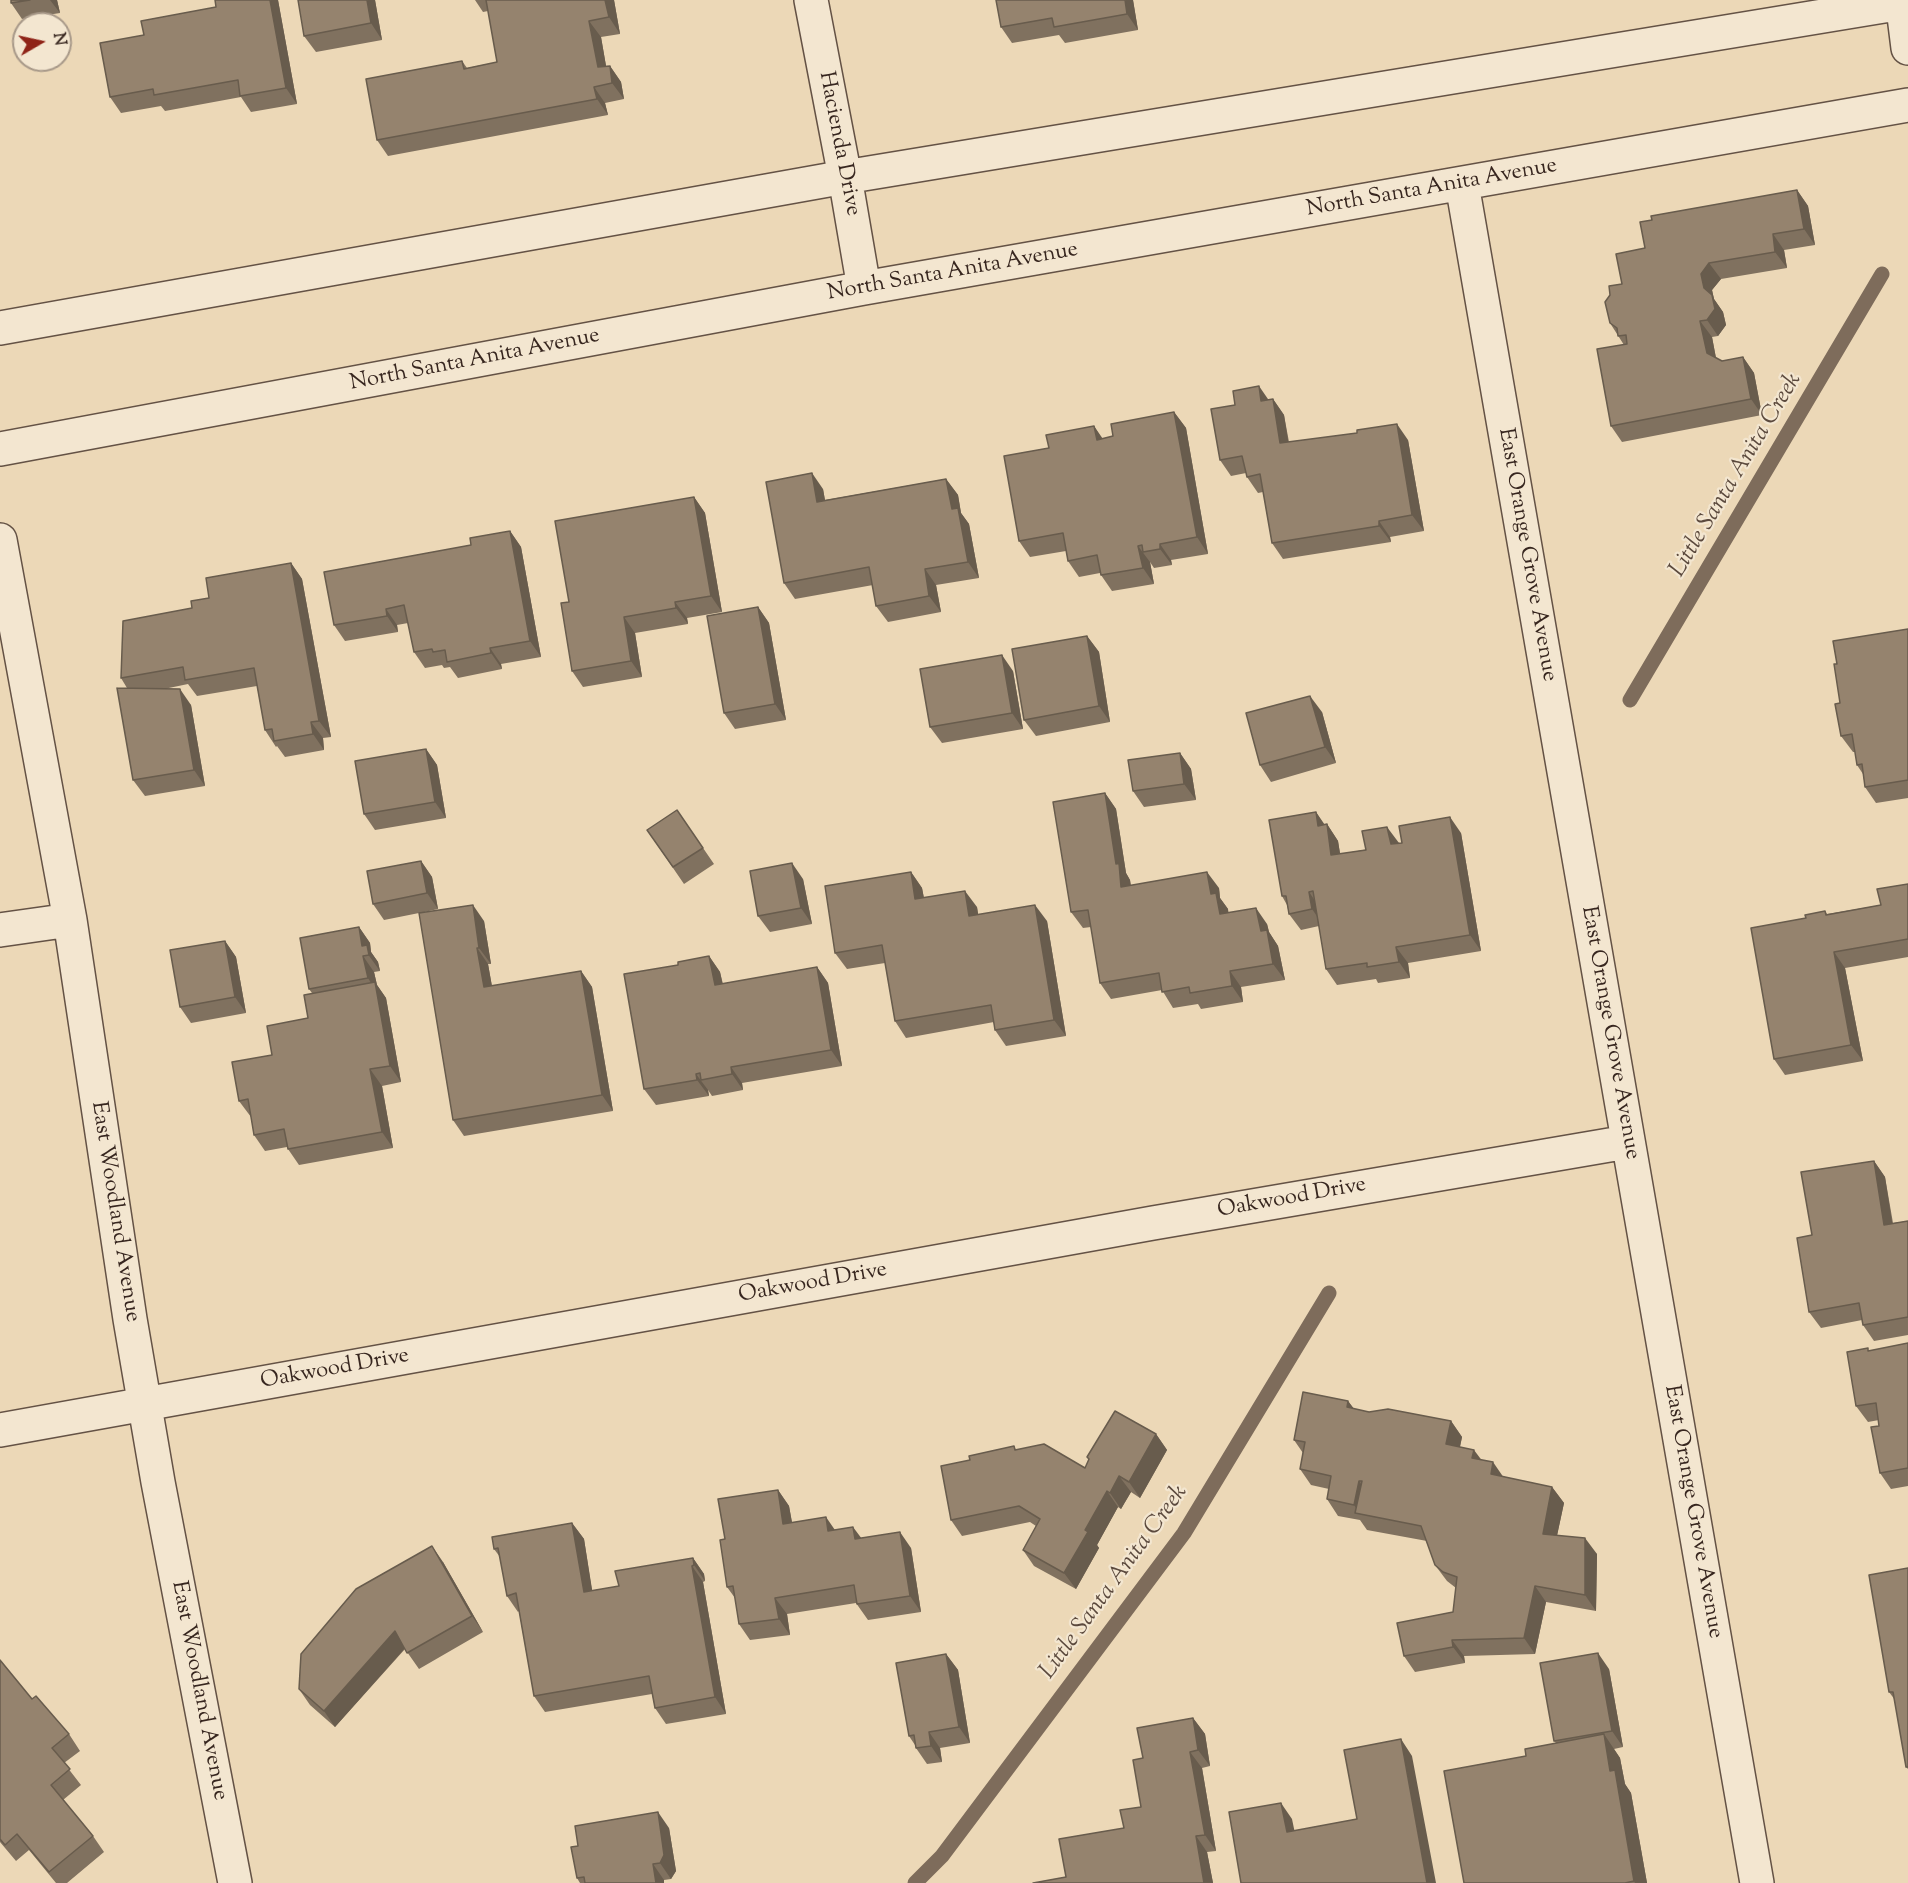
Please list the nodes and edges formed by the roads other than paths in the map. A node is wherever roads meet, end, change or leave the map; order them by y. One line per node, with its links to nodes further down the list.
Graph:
1 (811, 0): 5 (street, Hacienda Drive)
2 (1904, 1): 3 (street); 5 (street)
3 (1908, 48)
4 (1908, 105): 6 (street, North Santa Anita Avenue)
5 (845, 177): 7 (street, Hacienda Drive); 8 (street)
6 (1462, 184): 7 (street, North Santa Anita Avenue); 13 (street, East Orange Grove Avenue)
7 (864, 288): 9 (street, North Santa Anita Avenue)
8 (0, 328)
9 (0, 449)
10 (0, 540): 11 (street, East Woodland Avenue)
11 (70, 920): 12 (street); 14 (street, East Woodland Avenue)
12 (0, 930)
13 (1627, 1142): 14 (street, Oakwood Drive); 17 (street, East Orange Grove Avenue)
14 (146, 1404): 15 (street, Oakwood Drive); 16 (street, East Woodland Avenue)
15 (0, 1430)
16 (235, 1883)
17 (1757, 1883)

